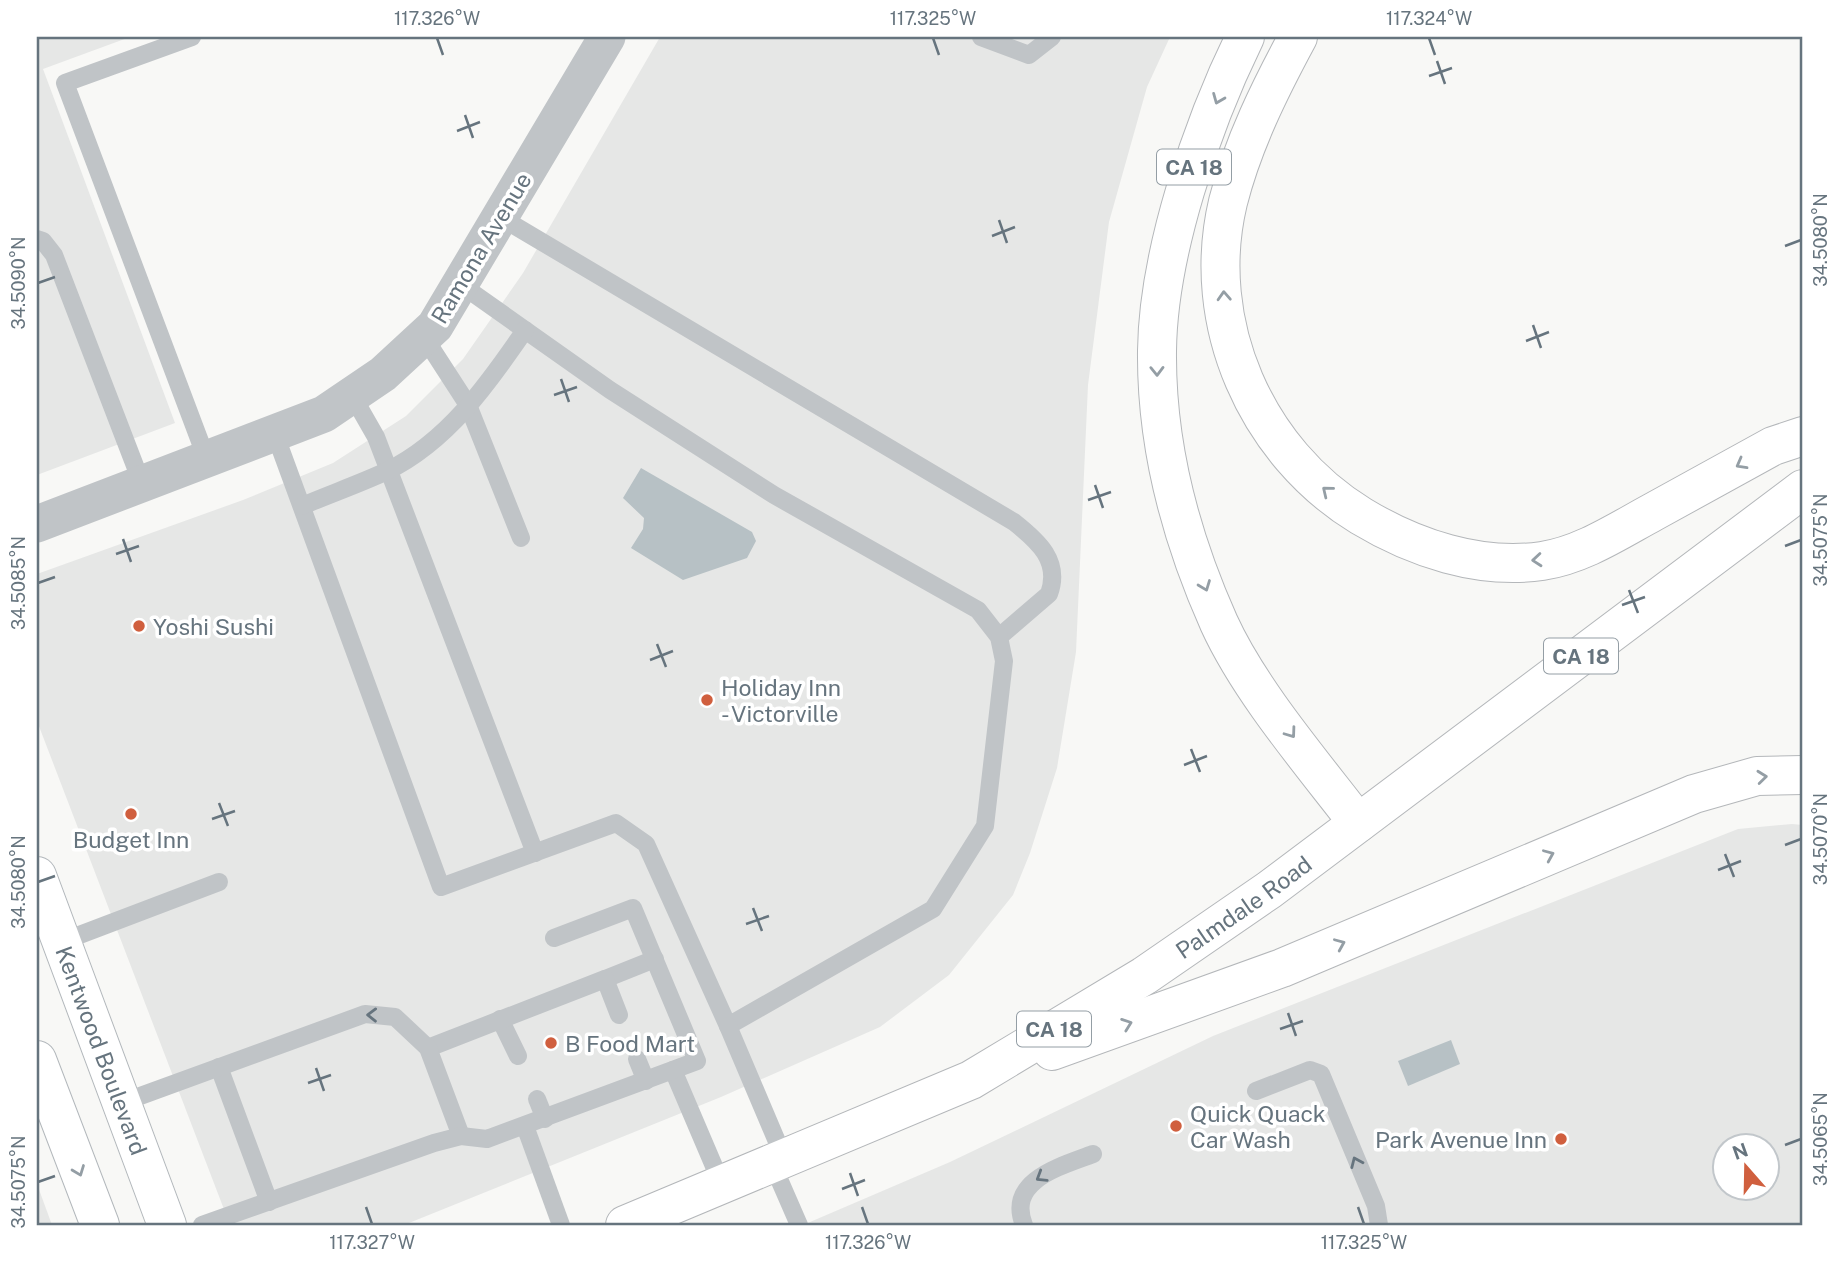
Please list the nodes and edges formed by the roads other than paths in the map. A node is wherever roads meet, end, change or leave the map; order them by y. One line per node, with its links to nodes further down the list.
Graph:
1 (192, 37): 16 (lane)
2 (607, 37): 7 (street, Ramona Avenue)
3 (981, 37): 4 (lane)
4 (1052, 37)
5 (1245, 37): 25 (main road, CA 18, one-way to 25)
6 (1298, 37): 15 (main road, one-way to 6)
7 (500, 217): 9 (street, Ramona Avenue); 23 (lane)
8 (37, 239): 18 (lane)
9 (460, 284): 10 (lane); 11 (street, Ramona Avenue)
10 (525, 330): 13 (lane); 23 (lane)
11 (424, 337): 12 (street, Ramona Avenue); 13 (lane)
12 (352, 395): 14 (street, Ramona Avenue); 17 (lane)
13 (468, 405): 17 (lane); 22 (lane)
14 (275, 434): 16 (street, Ramona Avenue); 20 (lane)
15 (1803, 436)
16 (207, 460): 18 (street, Ramona Avenue)
17 (389, 470): 20 (lane); 26 (lane)
18 (142, 484): 21 (street, Ramona Avenue)
19 (1803, 489): 25 (main road, Palmdale Road / CA 18)
20 (302, 506): 26 (lane)
21 (37, 524)
22 (521, 538)
23 (999, 637): 35 (lane)
24 (1803, 775): 42 (main road, one-way to 24)
25 (1358, 823): 42 (main road, Palmdale Road / CA 18)
26 (534, 853): 35 (lane)
27 (37, 876): 30 (main road, Kentwood Boulevard)
28 (219, 882): 30 (lane)
29 (554, 938): 31 (lane)
30 (61, 942): 46 (main road, Kentwood Boulevard)
31 (655, 958): 32 (lane); 41 (lane)
32 (605, 979): 33 (lane); 34 (lane)
33 (619, 1015)
34 (500, 1020): 36 (lane); 37 (lane)
35 (728, 1026): 51 (lane)
36 (428, 1048): 40 (lane, one-way to 40); 49 (lane)
37 (518, 1056)
38 (637, 1059): 43 (lane)
39 (37, 1060): 54 (main road, one-way to 54)
40 (219, 1067): 46 (lane); 53 (lane)
41 (673, 1070): 43 (lane); 52 (lane)
42 (971, 1080): 51 (main road, Palmdale Road / CA 18)
43 (646, 1081): 47 (lane)
44 (1256, 1091): 61 (lane, one-way to 44)
45 (537, 1100): 47 (lane)
46 (121, 1103): 55 (main road, Kentwood Boulevard)
47 (545, 1119): 48 (lane)
48 (525, 1126): 49 (lane); 57 (lane)
49 (461, 1136): 53 (lane)
50 (1093, 1154): 60 (lane, one-way to 60)
51 (778, 1161): 52 (main road, Palmdale Road / CA 18); 59 (lane)
52 (722, 1185): 58 (main road, Palmdale Road / CA 18)
53 (269, 1202): 56 (lane)
54 (100, 1225)
55 (167, 1225)
56 (202, 1225)
57 (561, 1225)
58 (625, 1225)
59 (799, 1225)
60 (1024, 1225)
61 (1379, 1225)

